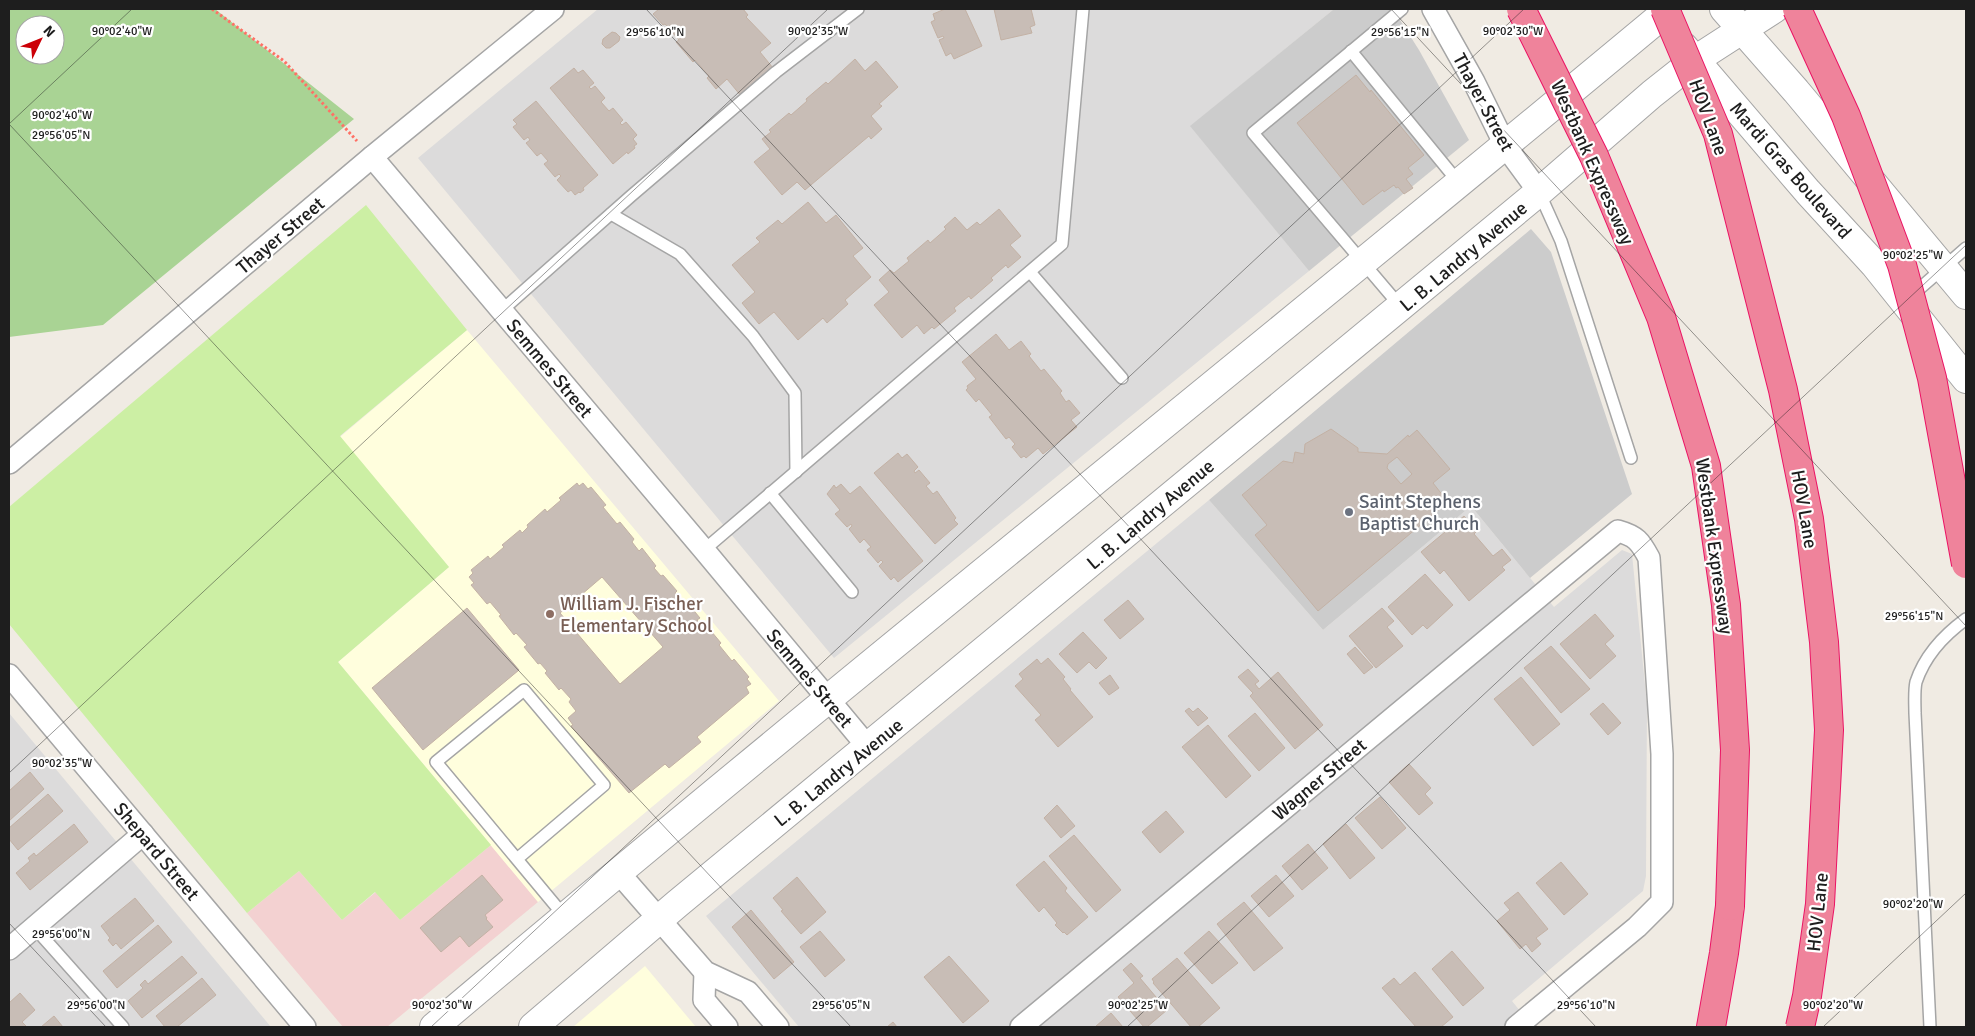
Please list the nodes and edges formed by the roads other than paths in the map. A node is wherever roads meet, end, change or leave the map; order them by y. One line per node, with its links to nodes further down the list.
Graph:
1 (553, 9): 15 (street, Thayer Street)
2 (858, 9): 18 (lane)
3 (1083, 9): 22 (lane)
4 (1402, 9): 12 (lane)
5 (1433, 9): 14 (street, Thayer Street)
6 (1521, 9): 56 (highway, Westbank Expressway, bridge)
7 (1724, 9): 11 (street)
8 (1774, 9): 11 (street, L. B. Landry Avenue)
9 (1797, 9): 34 (highway, bridge)
10 (1661, 11): 13 (street, Mardi Gras Boulevard); 14 (street); 57 (highway, HOV Lane, bridge)
11 (1742, 29): 13 (street, L. B. Landry Avenue); 21 (street)
12 (1351, 51): 16 (lane); 20 (lane)
13 (1695, 60): 17 (street, L. B. Landry Avenue); 24 (street, Mardi Gras Boulevard)
14 (1506, 147): 16 (street); 17 (street, Thayer Street)
15 (372, 157): 26 (street, Semmes Street); 30 (street, Thayer Street)
16 (1460, 185): 20 (street)
17 (1539, 192): 25 (street, L. B. Landry Avenue); 29 (lane)
18 (611, 214): 26 (lane); 31 (lane)
19 (1966, 248): 21 (lane)
20 (1363, 263): 25 (lane); 38 (street)
21 (1943, 268): 23 (street); 24 (lane)
22 (1030, 272): 27 (lane); 31 (lane)
23 (1966, 295)
24 (1904, 302): 28 (street, Mardi Gras Boulevard)
25 (1401, 307): 39 (street, L. B. Landry Avenue)
26 (501, 311): 33 (street, Semmes Street)
27 (1122, 378)
28 (1966, 379)
29 (1631, 458)
30 (9, 463)
31 (796, 472): 32 (lane)
32 (770, 493): 33 (lane); 35 (lane)
33 (704, 550): 38 (street, Semmes Street)
34 (1966, 564)
35 (852, 592)
36 (1966, 618): 58 (lane)
37 (9, 675): 40 (street, Shepard Street)
38 (828, 698): 39 (street, Semmes Street); 42 (street)
39 (868, 748): 44 (street, L. B. Landry Avenue)
40 (143, 834): 45 (street); 49 (street, Shepard Street)
41 (517, 859): 41 (lane); 43 (lane)
42 (618, 872): 43 (street); 44 (street)
43 (565, 916): 50 (street)
44 (660, 918): 47 (street); 51 (street, L. B. Landry Avenue)
45 (34, 927): 46 (street); 48 (lane)
46 (9, 949)
47 (705, 972): 52 (street); 53 (street)
48 (123, 1027)
49 (305, 1027)
50 (434, 1027)
51 (533, 1027)
52 (728, 1027)
53 (778, 1027)
54 (1021, 1027): 55 (street, Wagner Street)
55 (1516, 1027)
56 (1711, 1027)
57 (1800, 1027)
58 (1930, 1027)

